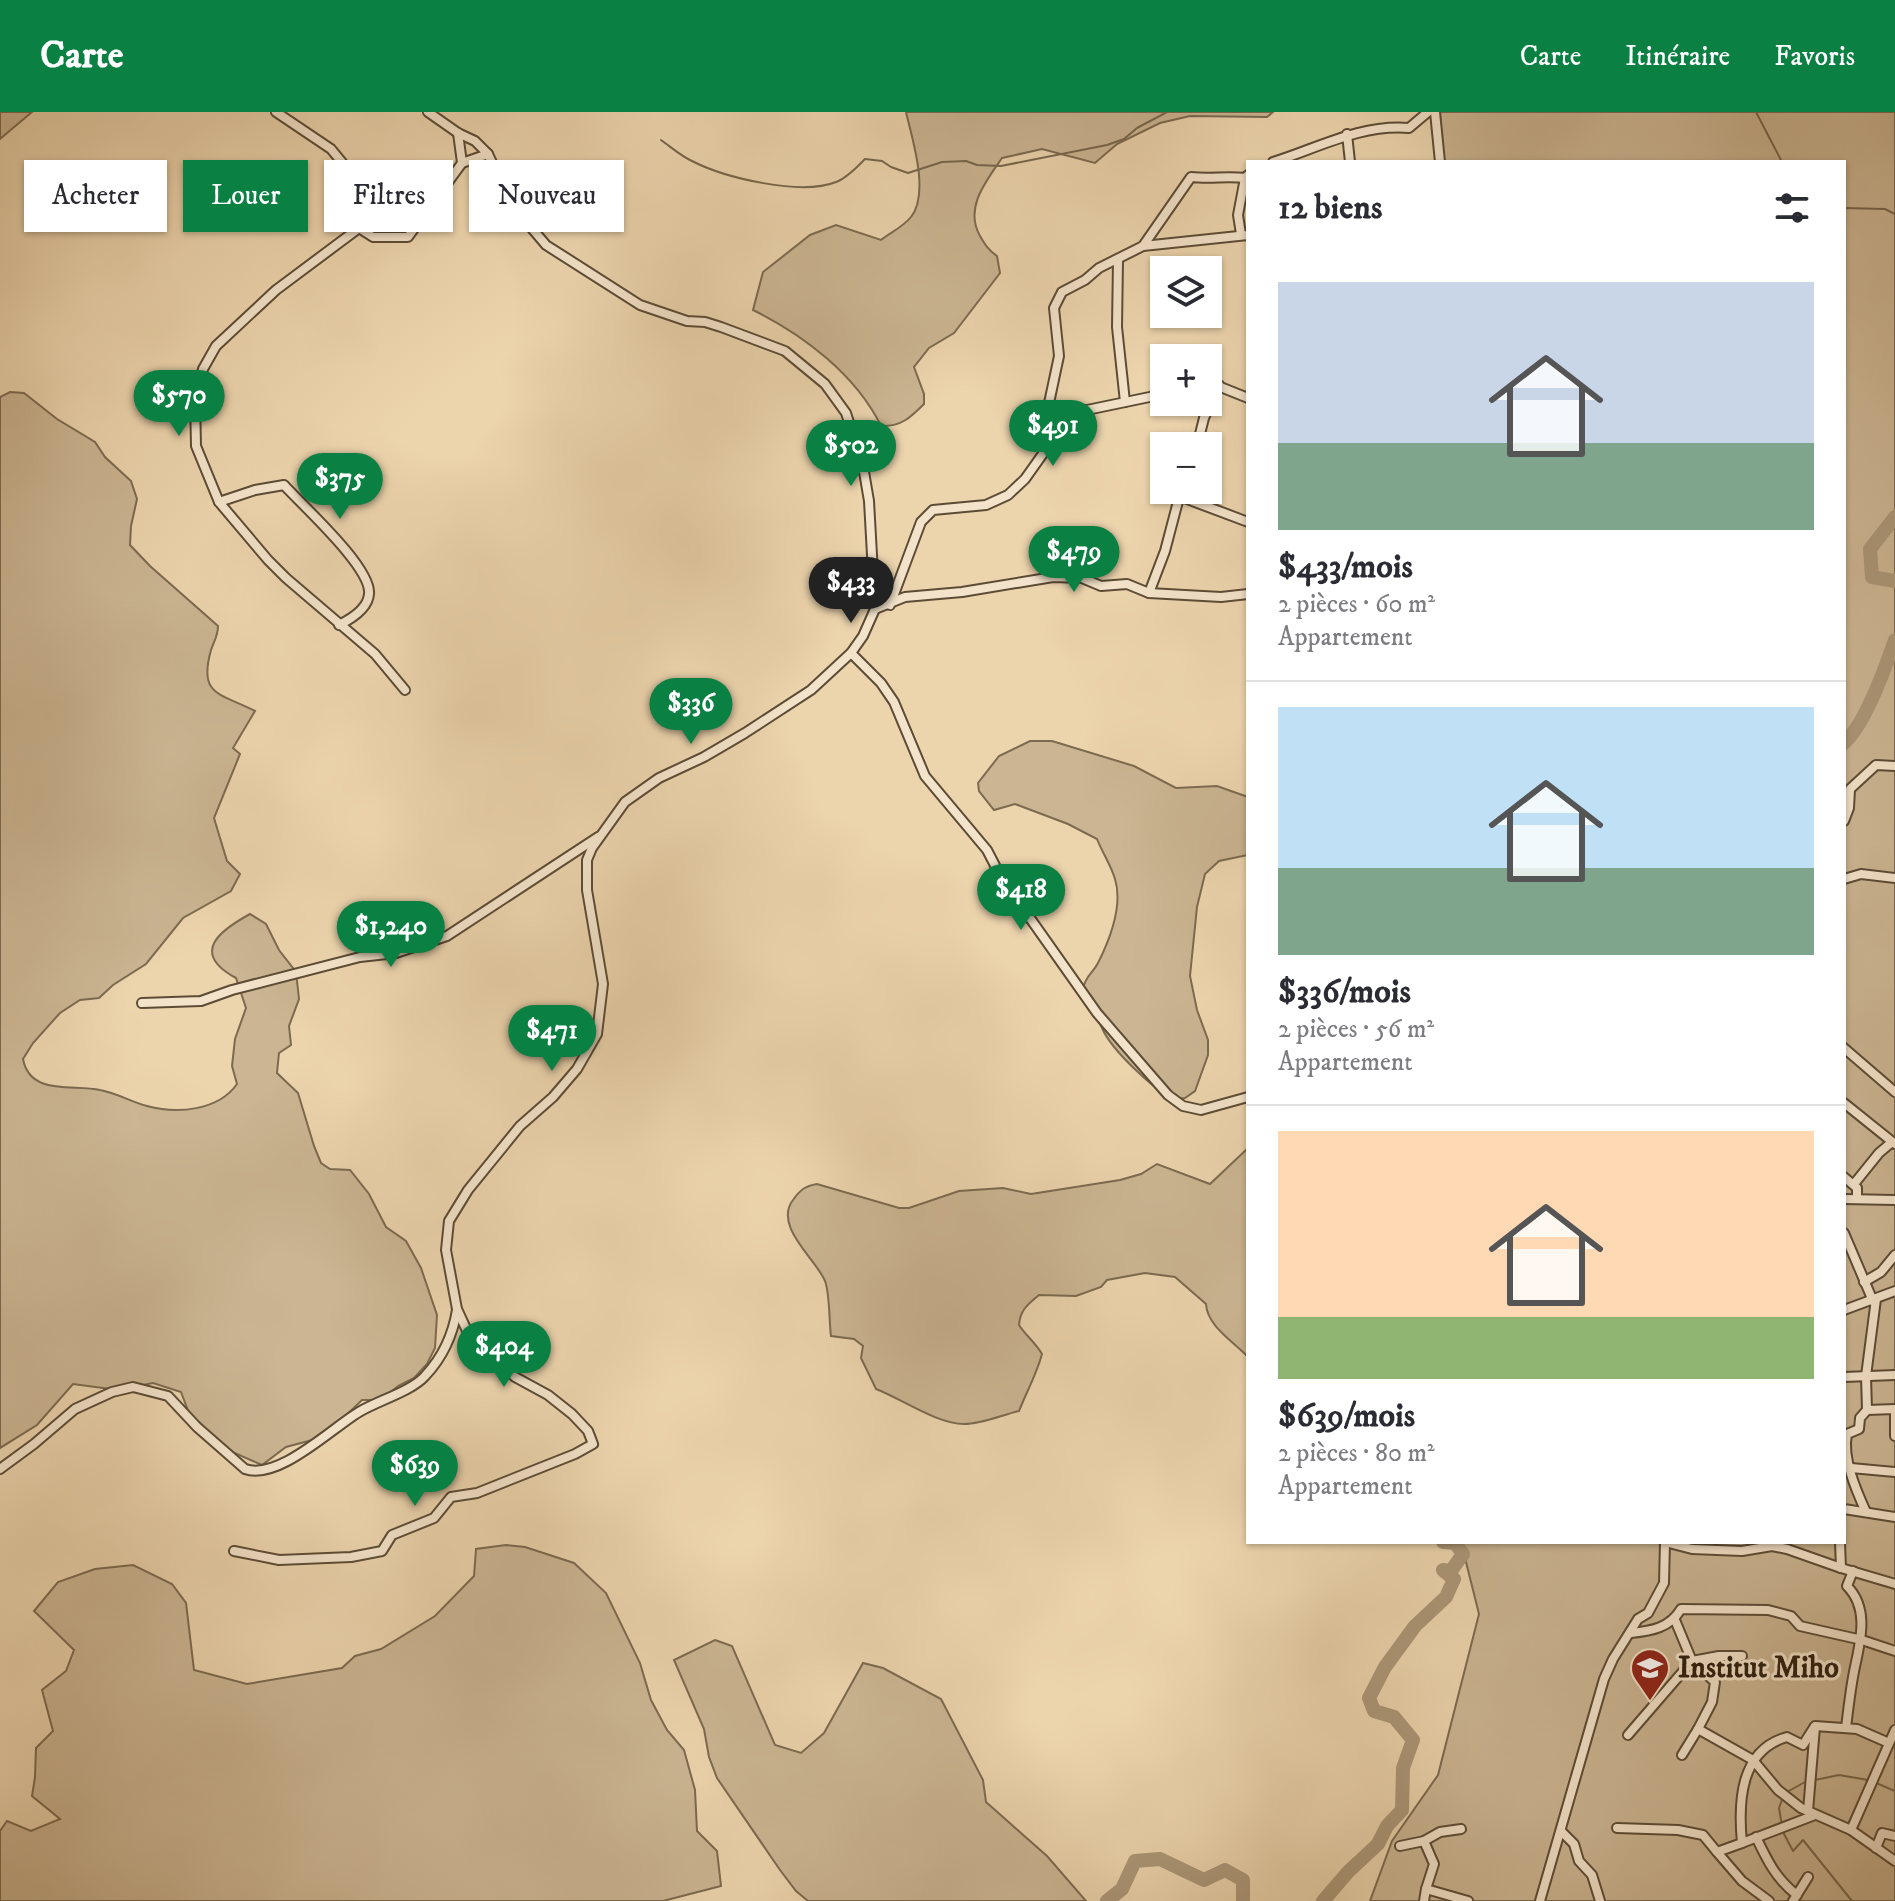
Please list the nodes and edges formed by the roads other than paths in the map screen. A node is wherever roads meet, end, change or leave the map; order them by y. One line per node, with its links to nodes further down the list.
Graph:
1 (276, 112): 9 (street)
2 (428, 112): 5 (street)
3 (1428, 112): 6 (street)
4 (1435, 112): 11 (street)
5 (458, 133): 7 (street); 12 (street)
6 (1347, 134): 8 (street); 10 (street)
7 (488, 154): 12 (street); 34 (street)
8 (1297, 158)
9 (340, 160)
10 (1350, 160)
11 (1440, 160)
12 (462, 163): 13 (street)
13 (453, 176)
14 (1246, 176): 20 (street)
15 (1246, 180): 19 (street)
16 (354, 232): 27 (street)
17 (365, 232): 18 (street)
18 (411, 232)
19 (1245, 235): 20 (street)
20 (1143, 246): 21 (street)
21 (1118, 261): 25 (street); 26 (street)
22 (1222, 386): 24 (street)
23 (1150, 397): 25 (street)
24 (1246, 397)
25 (1125, 402): 26 (street)
26 (1048, 415): 33 (street)
27 (219, 502): 35 (street); 35 (street)
28 (1177, 504): 31 (street)
29 (1206, 504): 30 (street)
30 (1246, 521)
31 (1149, 593): 32 (street); 33 (street)
32 (1246, 594)
33 (890, 605): 34 (street)
34 (875, 609): 36 (street)
35 (339, 625): 37 (street)
36 (851, 653): 40 (street); 46 (street)
37 (405, 690)
38 (1895, 766): 39 (street)
39 (1846, 816)
40 (602, 834): 43 (street); 61 (street)
41 (1846, 878): 42 (street)
42 (1895, 878)
43 (142, 1003)
44 (1846, 1050): 45 (street)
45 (1895, 1092)
46 (1246, 1098)
47 (1846, 1105): 48 (street)
48 (1893, 1143): 50 (street)
49 (1846, 1178): 50 (street)
50 (1854, 1184): 52 (street)
51 (1846, 1199): 52 (street)
52 (1857, 1199): 53 (street)
53 (1895, 1200)
54 (1846, 1238): 56 (street)
55 (1895, 1255): 58 (street)
56 (1855, 1258): 57 (street); 58 (street)
57 (1846, 1261)
58 (1864, 1282): 60 (street)
59 (1895, 1291): 60 (street)
60 (1874, 1300): 62 (street); 64 (street)
61 (457, 1309): 71 (street); 79 (street)
62 (1846, 1309)
63 (1895, 1375): 64 (street)
64 (1866, 1376): 65 (street); 66 (street)
65 (1846, 1377)
66 (1867, 1410): 67 (street); 68 (street)
67 (1895, 1436)
68 (1846, 1438)
69 (1846, 1457): 70 (street)
70 (1851, 1468): 72 (street); 74 (street)
71 (0, 1469)
72 (1895, 1472)
73 (1846, 1512): 74 (street)
74 (1866, 1512): 75 (street)
75 (1895, 1517)
76 (1665, 1544): 84 (street)
77 (1673, 1544): 80 (street)
78 (1840, 1544): 80 (street)
79 (234, 1551)
80 (1841, 1568): 81 (street)
81 (1853, 1571): 82 (street); 85 (street)
82 (1894, 1580)
83 (1675, 1620): 84 (street); 85 (street); 88 (street)
84 (1631, 1633): 101 (street)
85 (1862, 1640): 86 (street); 90 (street)
86 (1895, 1651)
87 (1742, 1656): 88 (street)
88 (1692, 1661): 91 (street); 93 (street)
89 (1815, 1726): 90 (street); 96 (street); 97 (street)
90 (1846, 1728): 94 (street)
91 (1698, 1729): 95 (street); 96 (street)
92 (1895, 1730): 94 (street)
93 (1628, 1735)
94 (1889, 1743): 100 (street)
95 (1682, 1755)
96 (1753, 1760): 97 (street); 105 (street)
97 (1812, 1813): 100 (street); 103 (street)
98 (1617, 1828): 108 (street)
99 (1461, 1829): 104 (street)
100 (1851, 1830): 107 (street)
101 (1561, 1831): 115 (street); 116 (street)
102 (1895, 1836): 107 (street)
103 (1756, 1837): 105 (street); 112 (street)
104 (1424, 1841): 106 (street); 111 (street)
105 (1742, 1843): 108 (street)
106 (1400, 1846)
107 (1876, 1848): 109 (street)
108 (1717, 1852): 117 (street)
109 (1895, 1861)
110 (1808, 1877): 112 (street)
111 (1426, 1889): 113 (street); 114 (street)
112 (1795, 1898)
113 (1424, 1901)
114 (1468, 1901)
115 (1540, 1901)
116 (1600, 1901)
117 (1769, 1901)

